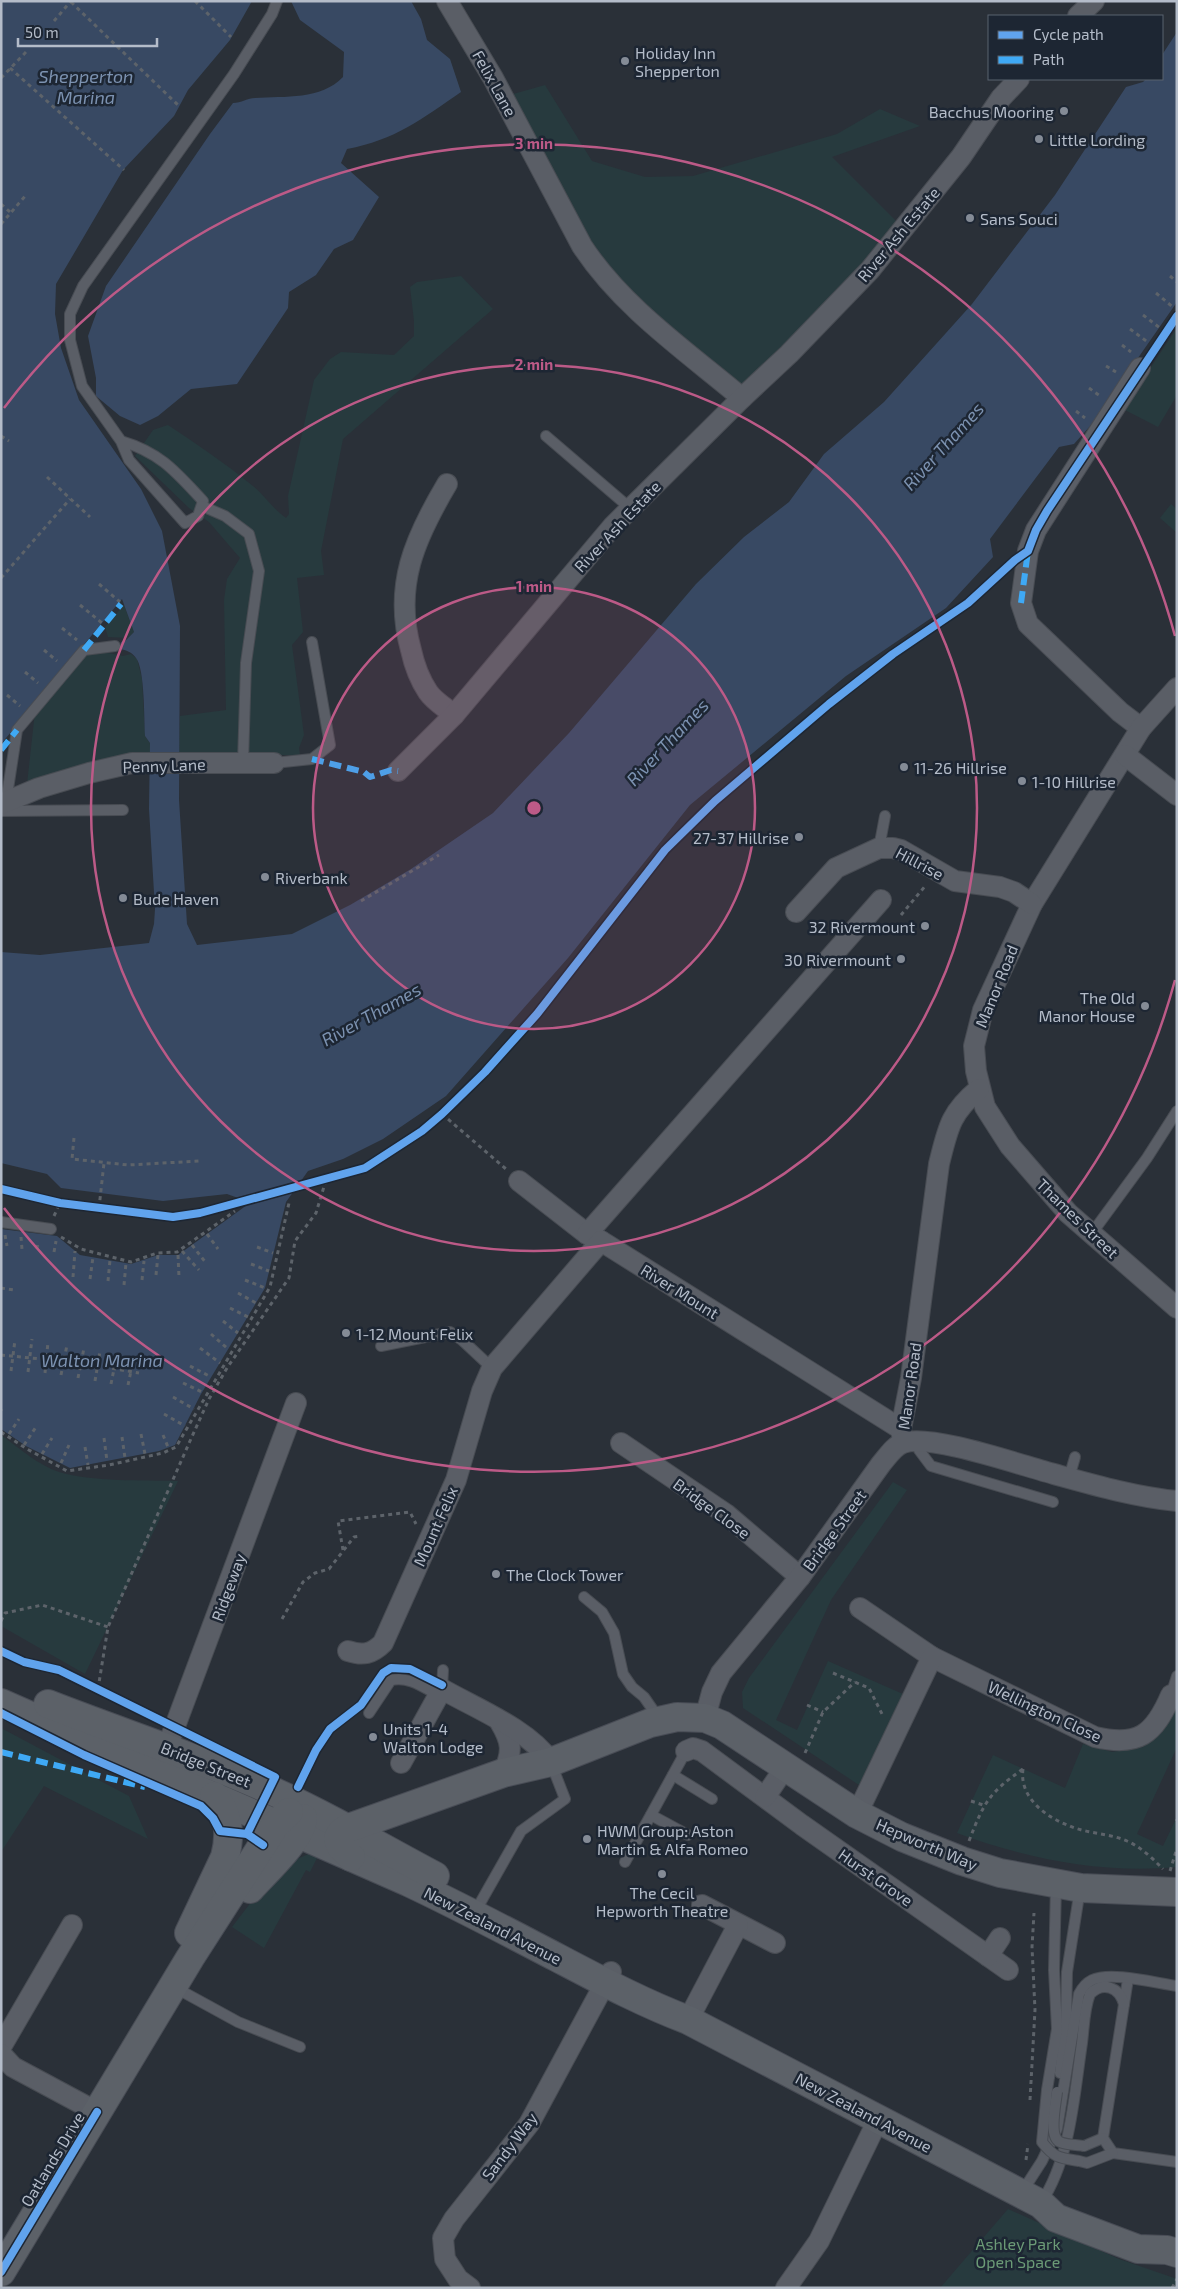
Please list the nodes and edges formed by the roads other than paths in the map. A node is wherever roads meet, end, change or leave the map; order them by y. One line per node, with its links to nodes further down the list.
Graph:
1 (277, 1): 9 (lane)
2 (447, 1): 7 (street, Felix Lane)
3 (1094, 1): 4 (street)
4 (1079, 15)
5 (1018, 80): 7 (street, River Ash Estate)
6 (1140, 368): 17 (street)
7 (742, 398): 12 (street, River Ash Estate)
8 (546, 436): 12 (lane)
9 (121, 441): 11 (lane); 11 (lane)
10 (447, 484): 16 (street)
11 (202, 506): 19 (lane)
12 (630, 508): 16 (street, River Ash Estate)
13 (312, 642): 20 (lane)
14 (115, 646): 23 (lane)
15 (1177, 688): 17 (street, Manor Road)
16 (454, 715): 21 (street, River Ash Estate)
17 (1141, 728): 18 (street, Manor Road)
18 (1125, 755): 22 (street); 28 (street, Manor Road)
19 (243, 763): 20 (street, Penny Lane); 23 (street, Penny Lane)
20 (274, 763)
21 (398, 771)
22 (1177, 795)
23 (3, 806): 24 (lane)
24 (122, 810)
25 (885, 816): 26 (lane)
26 (879, 848): 28 (street, Hillrise); 29 (street, Hillrise)
27 (880, 900): 36 (street)
28 (1032, 904): 30 (street, Manor Road)
29 (796, 912)
30 (979, 1089): 35 (street, Thames Street); 41 (street, Manor Road)
31 (1177, 1111): 35 (lane)
32 (519, 1181): 36 (street, River Mount)
33 (1, 1222): 34 (lane)
34 (51, 1229)
35 (1092, 1233): 37 (street, Thames Street)
36 (594, 1238): 39 (street); 41 (street, River Mount)
37 (1177, 1308)
38 (381, 1346): 39 (lane)
39 (492, 1368): 50 (street, Mount Felix)
40 (296, 1403): 62 (street, Ridgeway)
41 (908, 1437): 44 (street); 46 (lane); 47 (street, Bridge Street)
42 (621, 1443): 47 (street, Bridge Close)
43 (1075, 1456): 44 (lane)
44 (1069, 1478): 45 (street)
45 (1177, 1501)
46 (1053, 1502)
47 (800, 1577): 58 (street, Bridge Street)
48 (584, 1597): 59 (lane)
49 (860, 1608): 51 (street, Wellington Close)
50 (348, 1651)
51 (932, 1657): 55 (street, Wellington Close); 72 (street)
52 (1177, 1676): 55 (lane)
53 (441, 1685): 57 (lane); 60 (street); 65 (street)
54 (1, 1686): 62 (main road, Bridge Street)
55 (1171, 1695)
56 (1, 1703): 62 (main road, Bridge Street)
57 (369, 1712)
58 (705, 1718): 59 (main road); 63 (main road, Hepworth Way)
59 (660, 1721): 64 (main road)
60 (500, 1722): 64 (street); 66 (street)
61 (686, 1751): 67 (lane); 69 (street, Hurst Grove)
62 (162, 1759): 68 (main road, Bridge Street); 71 (main road, Bridge Street)
63 (795, 1761): 69 (street); 72 (main road, Hepworth Way)
64 (551, 1762): 66 (main road); 76 (main road); 82 (lane)
65 (401, 1763)
66 (503, 1773): 74 (main road)
67 (673, 1775): 70 (lane); 73 (lane)
68 (214, 1796): 71 (main road, Bridge Street); 92 (main road)
69 (765, 1797): 87 (street, Hurst Grove)
70 (712, 1799)
71 (294, 1814): 74 (main road, Bridge Street); 77 (main road, New Zealand Avenue); 92 (main road, Oatlands Drive)
72 (857, 1814): 79 (main road, Hepworth Way)
73 (651, 1815): 75 (lane); 78 (lane)
74 (346, 1828): 76 (main road, New Zealand Avenue); 77 (main road)
75 (688, 1835)
76 (381, 1848): 77 (main road); 82 (main road, New Zealand Avenue)
77 (353, 1858): 82 (main road, New Zealand Avenue)
78 (625, 1862)
79 (1069, 1886): 80 (main road, Hepworth Way); 98 (lane); 98 (lane)
80 (1177, 1892)
81 (702, 1905): 84 (street)
82 (477, 1907): 89 (main road, New Zealand Avenue)
83 (72, 1925): 95 (street)
84 (738, 1925): 86 (street); 94 (street)
85 (1000, 1938): 87 (street)
86 (775, 1943)
87 (988, 1956): 88 (street, Hurst Grove)
88 (1008, 1970)
89 (609, 1977): 94 (main road, New Zealand Avenue); 107 (street, Sandy Way)
90 (1128, 1979): 91 (lane); 93 (lane); 104 (lane)
91 (1177, 1986)
92 (167, 1997): 96 (lane); 99 (main road, Oatlands Drive)
93 (1124, 2004): 101 (lane); 104 (lane)
94 (688, 2020): 100 (main road, New Zealand Avenue)
95 (1, 2047)
96 (300, 2047)
97 (1, 2054): 99 (street)
98 (1052, 2091): 101 (lane, bridge); 102 (lane, bridge)
99 (97, 2112): 106 (main road, Oatlands Drive)
100 (878, 2120): 104 (main road, New Zealand Avenue); 108 (street)
101 (1103, 2138): 102 (lane)
102 (1113, 2152): 103 (lane)
103 (1177, 2162)
104 (1031, 2199): 105 (main road, New Zealand Avenue)
105 (1172, 2251)
106 (1, 2272)
107 (470, 2288)
108 (786, 2288)

